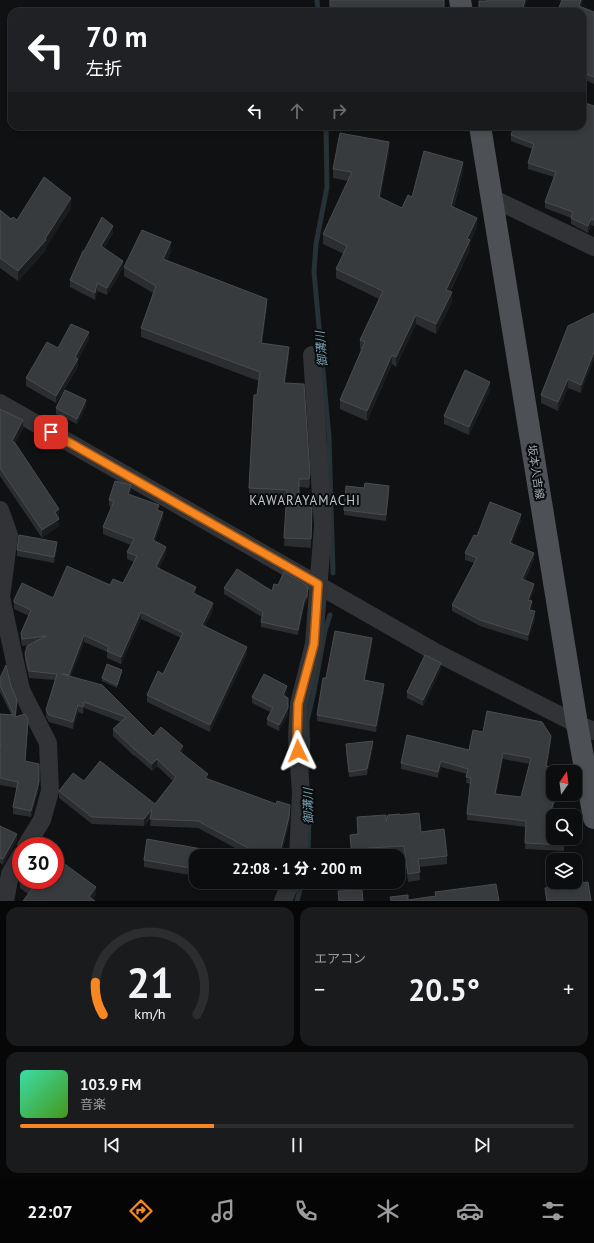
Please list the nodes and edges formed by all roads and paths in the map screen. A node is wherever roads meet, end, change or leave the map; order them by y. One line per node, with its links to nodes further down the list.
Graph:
1 (481, 130): 2 (main road, 坂本人吉線)
2 (492, 198): 3 (street); 8 (main road, 坂本人吉線)
3 (594, 247)
4 (312, 355): 7 (street)
5 (0, 403): 7 (street)
6 (0, 510): 10 (street)
7 (318, 584): 8 (street); 11 (street)
8 (586, 727): 9 (main road, 坂本人吉線)
9 (594, 818)
10 (32, 837)
11 (298, 849)
12 (12, 871): 14 (street)
13 (288, 889): 15 (street)
14 (6, 901)
15 (284, 901)

